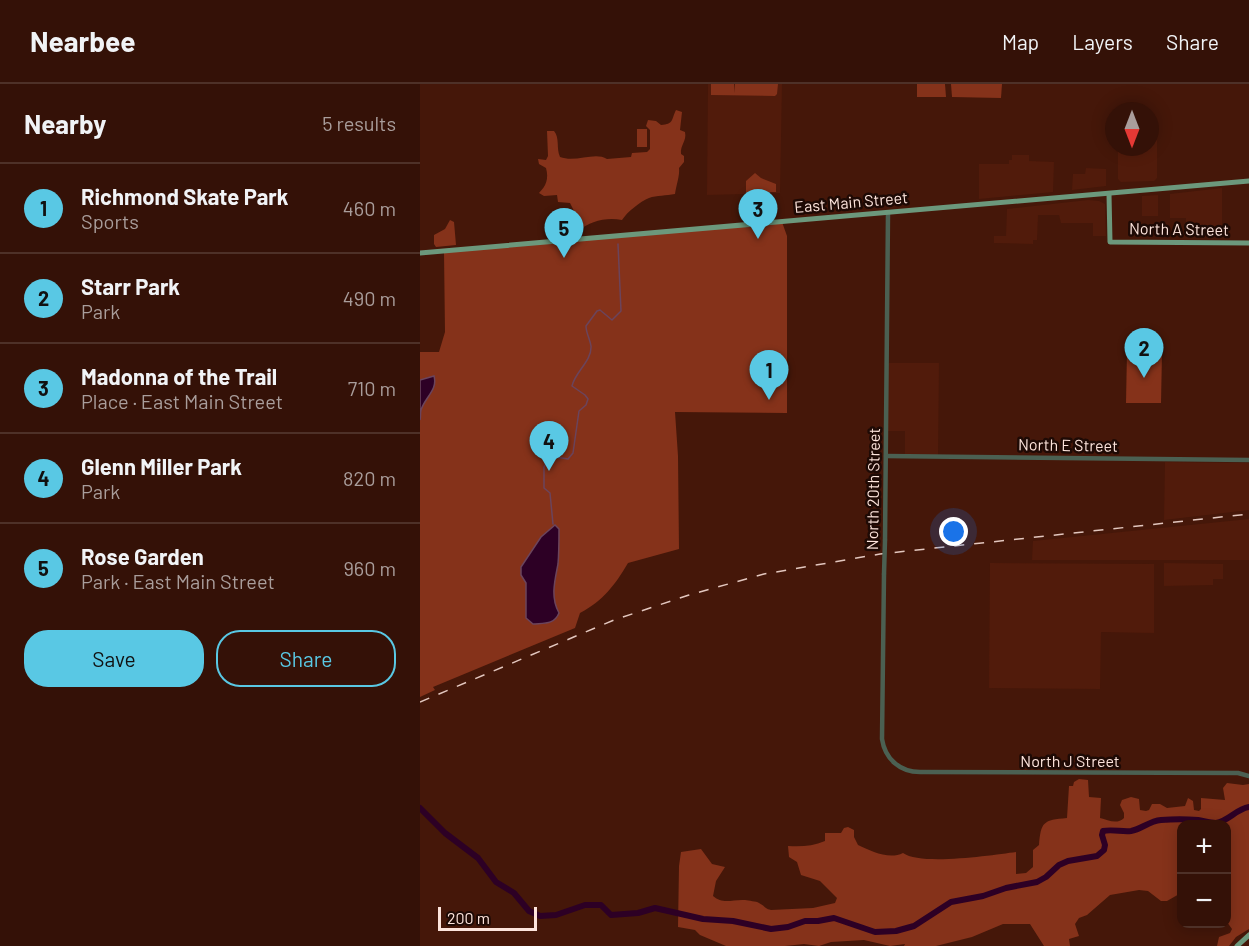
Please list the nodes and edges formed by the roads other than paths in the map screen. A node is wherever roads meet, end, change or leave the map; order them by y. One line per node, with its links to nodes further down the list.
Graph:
1 (1249, 181): 2 (main road, East Main Street)
2 (1109, 194): 3 (main road, East Main Street); 4 (main road, North A Street)
3 (888, 213): 5 (main road, East Main Street); 6 (street, North 20th Street)
4 (1249, 243)
5 (420, 253)
6 (886, 456): 7 (street, North E Street); 8 (street, North 20th Street, bridge)
7 (1249, 460)
8 (893, 762): 9 (street, North J Street)
9 (1249, 776)
10 (1249, 935): 11 (main road)
11 (1237, 946)

